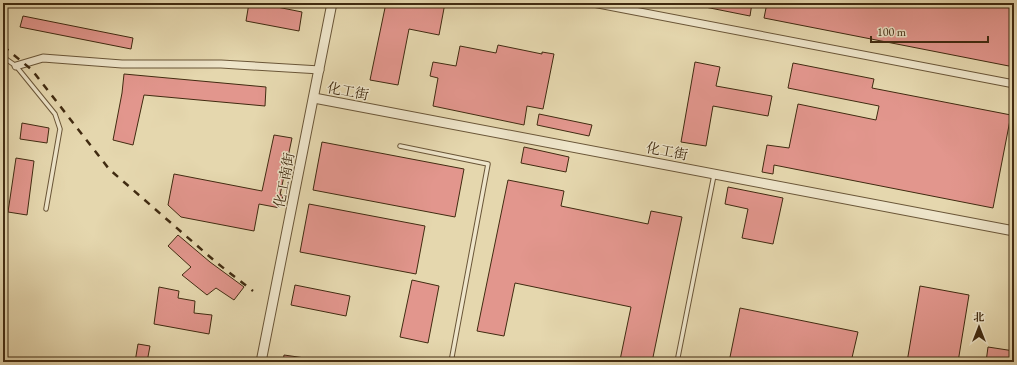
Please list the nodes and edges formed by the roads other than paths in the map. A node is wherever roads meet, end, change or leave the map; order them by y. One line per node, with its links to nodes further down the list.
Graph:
1 (332, 3): 5 (street, 化工南街)
2 (593, 3): 6 (street)
3 (3, 57): 4 (lane)
4 (16, 66): 5 (street); 10 (lane)
5 (320, 70): 7 (street, 化工南街)
6 (1014, 84)
7 (314, 98): 9 (street, 化工街); 12 (street, 化工南街)
8 (400, 146): 13 (lane)
9 (714, 174): 11 (street, 化工街); 14 (lane)
10 (46, 209)
11 (1014, 231)
12 (261, 362)
13 (451, 362)
14 (677, 362)

